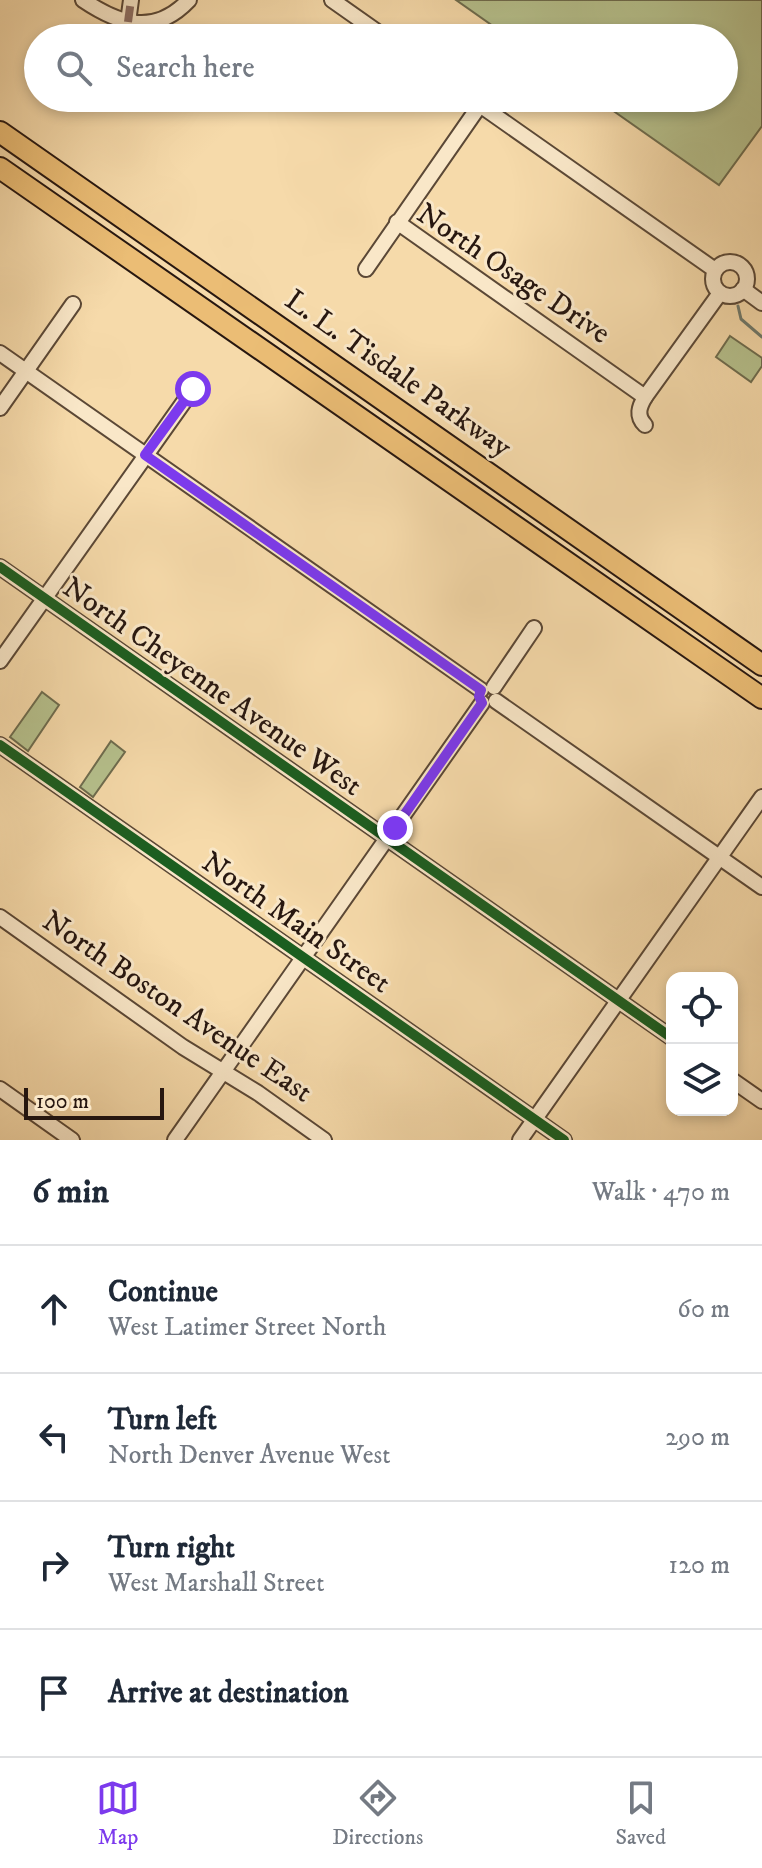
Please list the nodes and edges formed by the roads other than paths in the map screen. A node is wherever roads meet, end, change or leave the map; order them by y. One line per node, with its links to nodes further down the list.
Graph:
1 (83, 0): 5 (street)
2 (131, 0): 5 (street)
3 (189, 0): 5 (street)
4 (332, 0): 6 (street)
5 (134, 23)
6 (366, 24)
7 (468, 112): 11 (street)
8 (491, 112): 13 (street)
9 (0, 132): 29 (highway, L. L. Tisdale Parkway)
10 (0, 168): 31 (highway, L. L. Tisdale Parkway)
11 (397, 222): 12 (street, North Osage Drive); 21 (street, North Osage Drive)
12 (366, 269)
13 (715, 270): 14 (street); 15 (street)
14 (743, 289): 15 (street); 16 (street)
15 (720, 293): 21 (street)
16 (762, 303)
17 (73, 304): 19 (street)
18 (0, 353): 19 (street)
19 (26, 371): 22 (street); 24 (street)
20 (193, 389): 24 (street)
21 (645, 397): 23 (street)
22 (0, 408)
23 (645, 425)
24 (145, 455): 26 (street); 30 (street)
25 (0, 567): 26 (street, North Cheyenne Avenue West)
26 (44, 599): 28 (street); 34 (street, North Cheyenne Avenue West)
27 (534, 628): 30 (street)
28 (0, 661)
29 (762, 665)
30 (488, 695): 34 (street); 35 (street)
31 (762, 698)
32 (0, 745): 38 (street, North Main Street)
33 (762, 797): 35 (street)
34 (387, 839): 38 (street); 39 (street, North Cheyenne Avenue West)
35 (719, 857): 36 (street); 39 (street)
36 (762, 887)
37 (0, 917): 41 (street, North Boston Avenue East)
38 (304, 958): 41 (street); 45 (street, North Main Street)
39 (618, 1001): 40 (street, North Cheyenne Avenue West); 45 (street)
40 (666, 1034)
41 (223, 1072): 47 (street); 48 (street, North Boston Avenue East)
42 (738, 1084): 44 (street)
43 (0, 1089): 46 (street)
44 (762, 1101)
45 (535, 1119): 49 (street); 50 (street, North Main Street)
46 (72, 1140)
47 (175, 1140)
48 (324, 1140)
49 (520, 1140)
50 (564, 1140)

